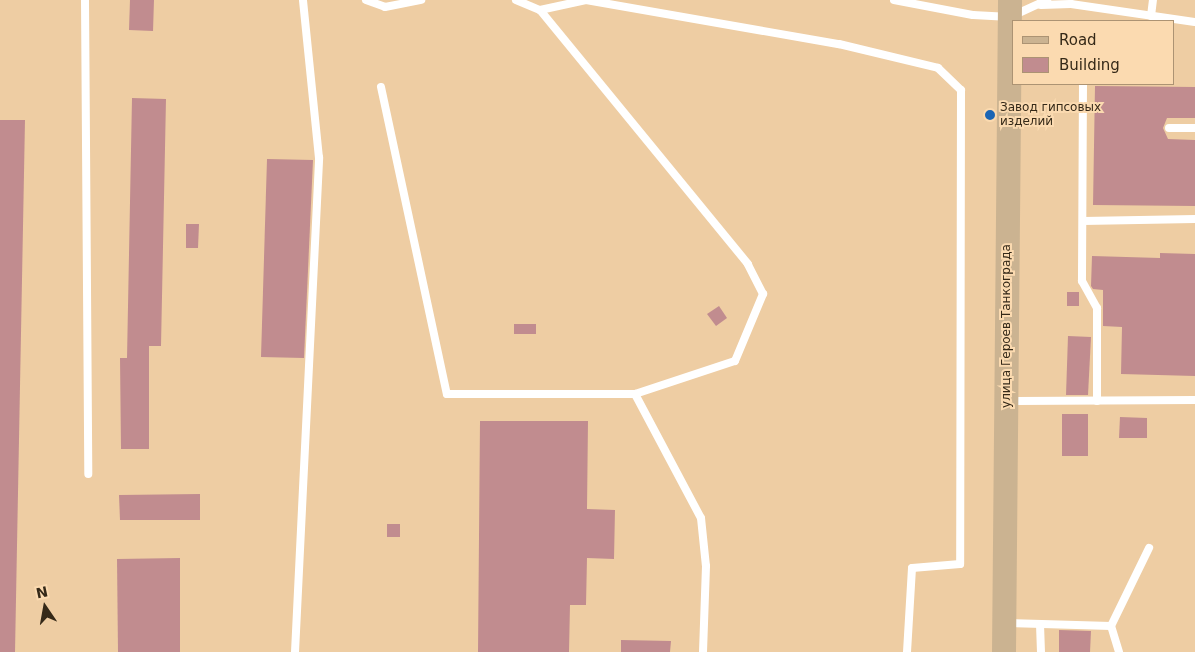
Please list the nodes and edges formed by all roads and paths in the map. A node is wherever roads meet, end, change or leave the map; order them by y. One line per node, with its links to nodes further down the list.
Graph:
1 (85, 0): 23 (lane)
2 (303, 0): 28 (lane)
3 (366, 0): 4 (lane)
4 (421, 0)
5 (516, 0): 10 (lane)
6 (894, 0): 9 (lane)
7 (1153, 0): 11 (lane)
8 (1044, 2): 9 (lane); 11 (lane)
9 (1010, 8): 21 (main road, улица Героев Танкограда)
10 (540, 10): 19 (lane); 30 (lane)
11 (1152, 16): 12 (lane)
12 (1195, 22)
13 (1083, 85): 18 (lane)
14 (380, 87): 19 (lane)
15 (1169, 128): 16 (lane)
16 (1195, 128)
17 (1195, 219): 18 (lane)
18 (1083, 221): 22 (lane)
19 (635, 394): 29 (lane)
20 (1195, 400): 22 (lane)
21 (1006, 401): 22 (lane); 25 (main road, улица Героев Танкограда)
22 (1097, 401)
23 (88, 474)
24 (1149, 548): 27 (lane)
25 (1004, 623): 26 (lane); 31 (main road, улица Героев Танкограда)
26 (1040, 624): 27 (lane); 32 (lane)
27 (1111, 626): 33 (lane)
28 (295, 652)
29 (703, 652)
30 (907, 652)
31 (1004, 652)
32 (1041, 652)
33 (1119, 652)

